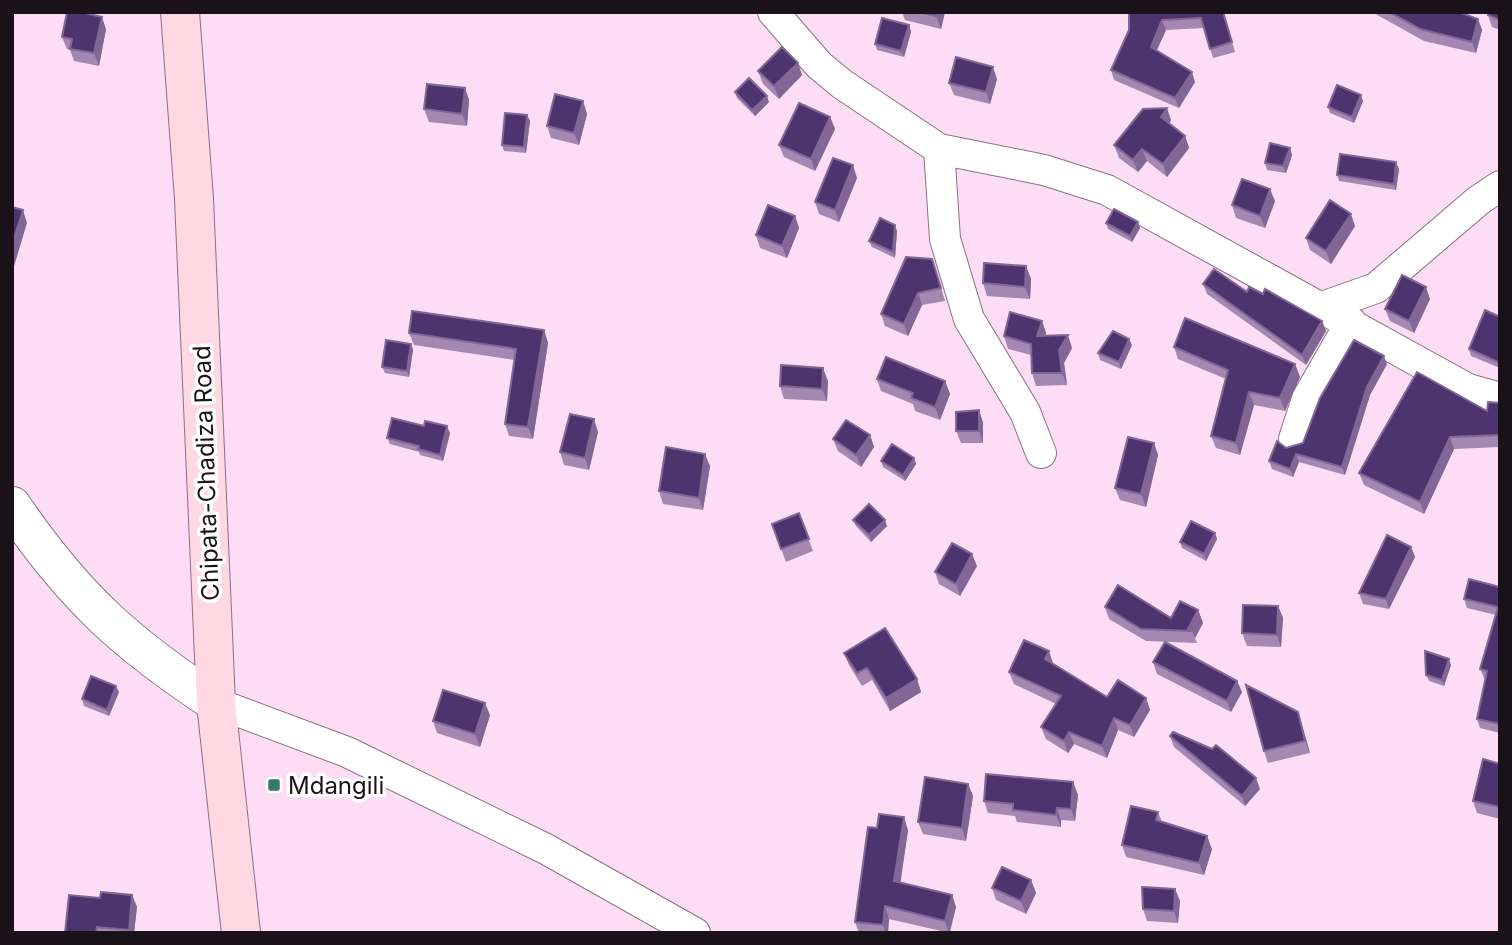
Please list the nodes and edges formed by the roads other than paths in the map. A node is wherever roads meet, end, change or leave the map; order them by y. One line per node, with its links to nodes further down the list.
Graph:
1 (180, 12): 11 (main road, Chipata-Chadiza Road)
2 (773, 12): 3 (street)
3 (939, 149): 5 (street); 9 (street)
4 (1500, 186): 5 (street)
5 (1322, 307): 6 (street)
6 (1351, 322): 7 (street); 8 (street)
7 (1500, 398)
8 (1294, 439)
9 (1041, 453)
10 (12, 506): 11 (street)
11 (216, 703): 12 (main road, Chipata-Chadiza Road); 13 (street)
12 (241, 933)
13 (695, 933)

